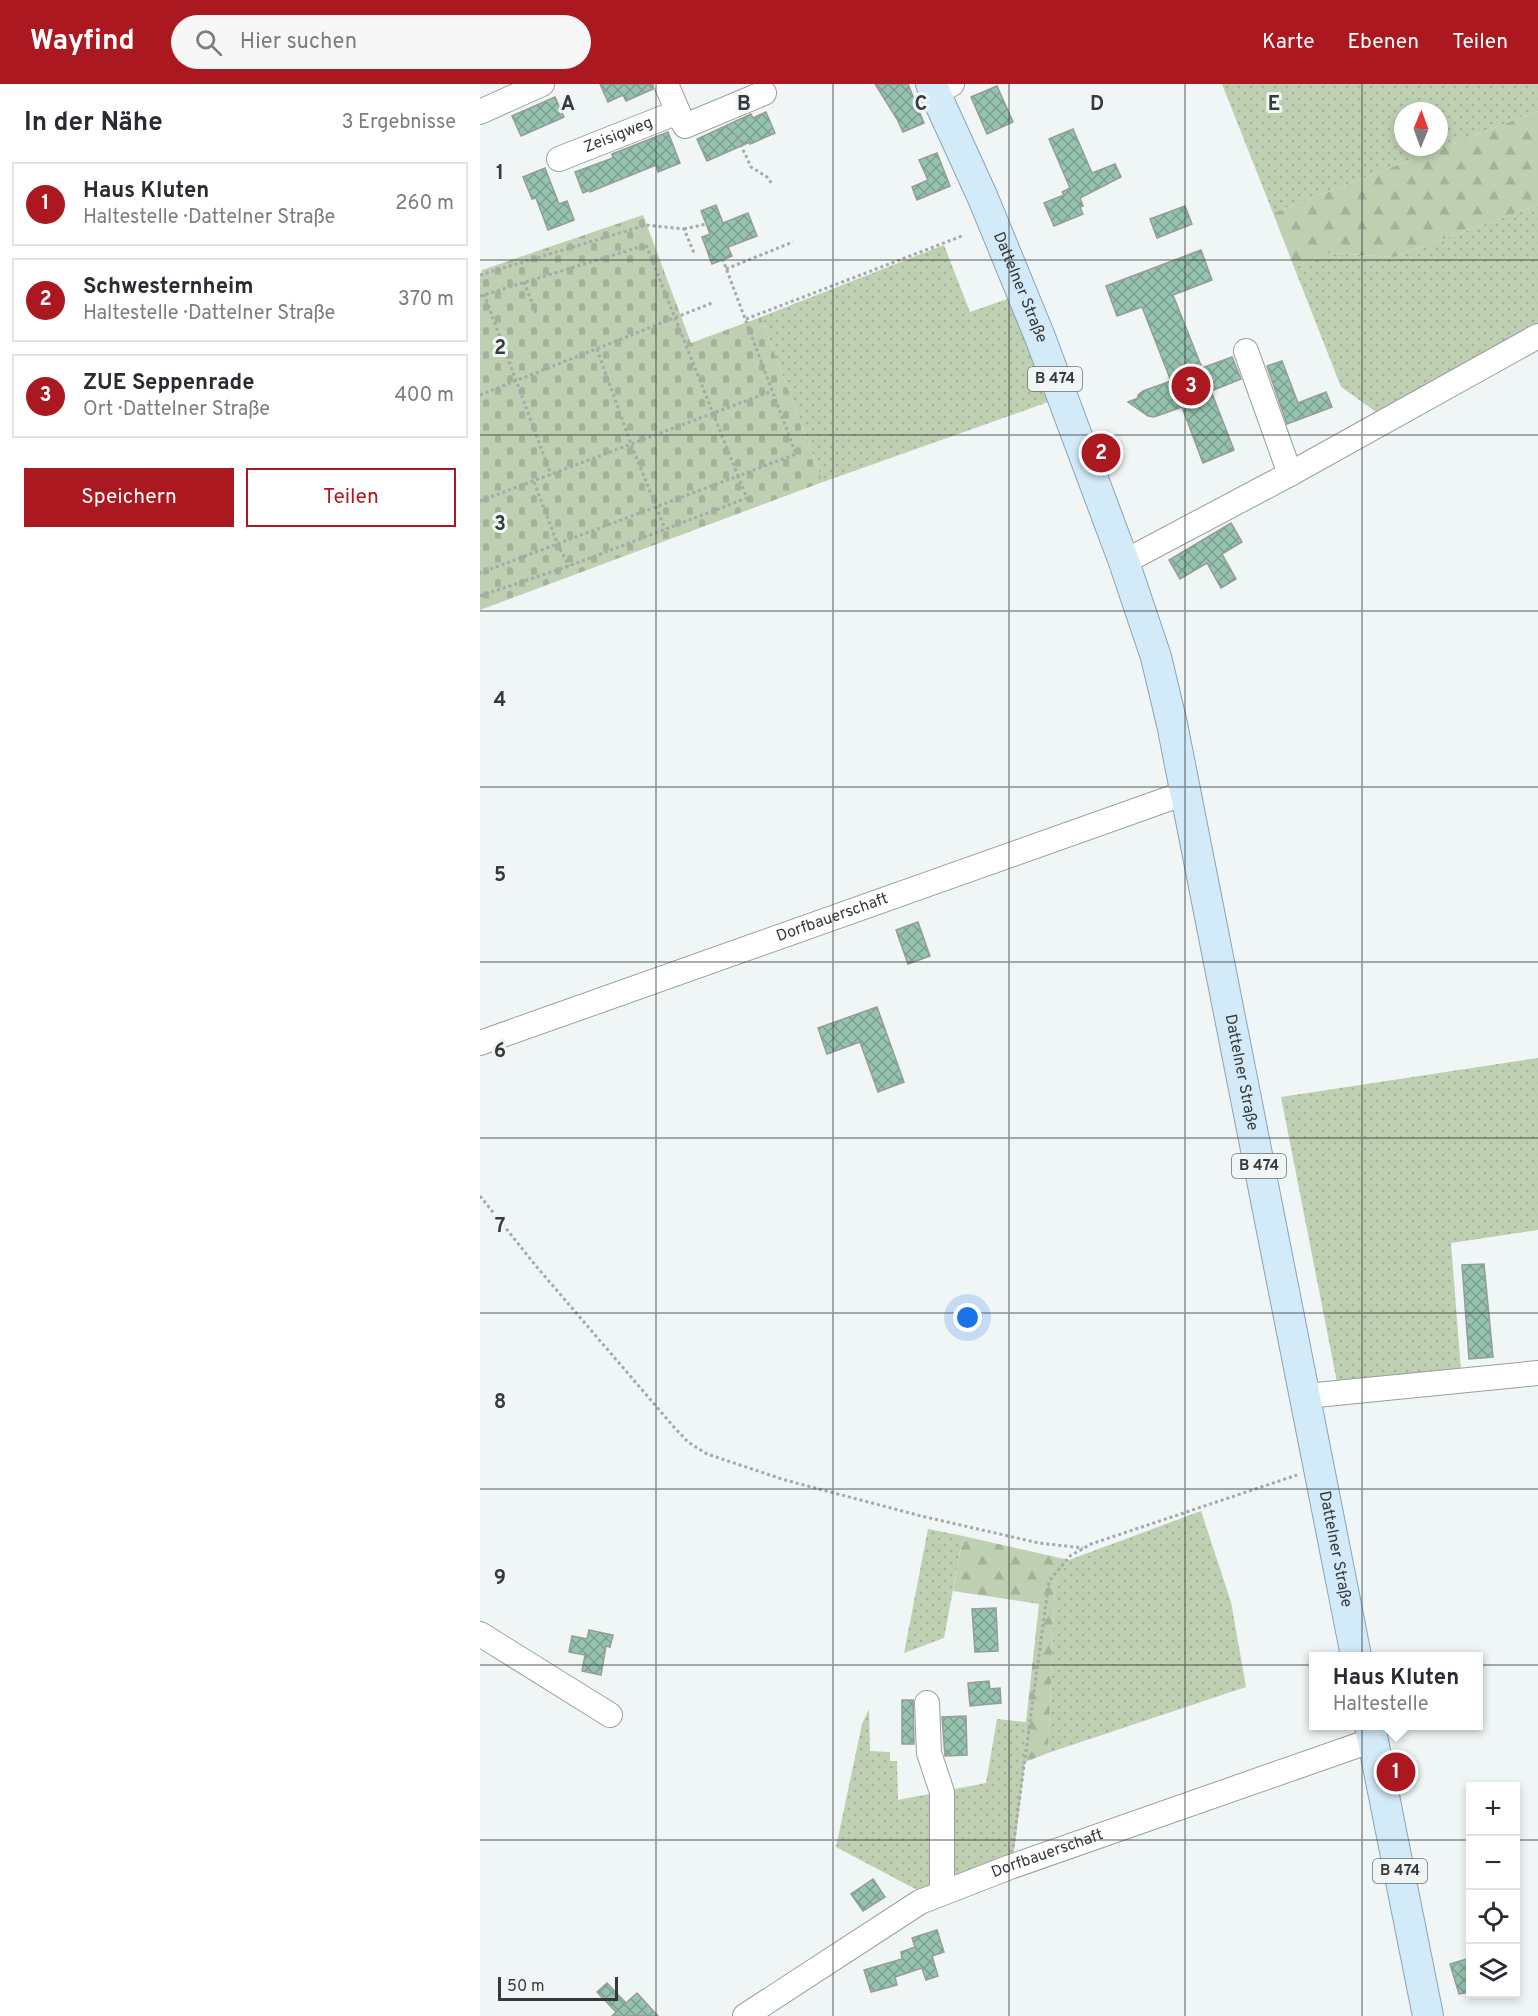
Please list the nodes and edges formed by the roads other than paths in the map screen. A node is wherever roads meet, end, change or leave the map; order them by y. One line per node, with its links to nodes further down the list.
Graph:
1 (542, 84): 5 (street)
2 (666, 84): 6 (street)
3 (940, 87): 11 (main road, Dattelner Straße / B 474)
4 (764, 93): 6 (street)
5 (480, 112)
6 (678, 112): 7 (street, Zeisigweg)
7 (559, 159)
8 (1538, 336): 10 (street)
9 (1246, 351): 10 (street)
10 (1290, 474): 11 (street)
11 (1124, 562): 12 (main road, Dattelner Straße / B 474)
12 (1185, 793): 13 (street, Dorfbauerschaft); 15 (main road, Dattelner Straße / B 474)
13 (480, 1042)
14 (1538, 1373): 15 (street)
15 (1305, 1396): 17 (main road, Dattelner Straße / B 474)
16 (480, 1634): 19 (street)
17 (1355, 1652)
18 (927, 1703): 21 (street)
19 (610, 1714)
20 (1371, 1732): 21 (street, Dorfbauerschaft); 23 (main road, B 474)
21 (942, 1893): 22 (street, Dorfbauerschaft)
22 (746, 2016)
23 (1428, 2016)

